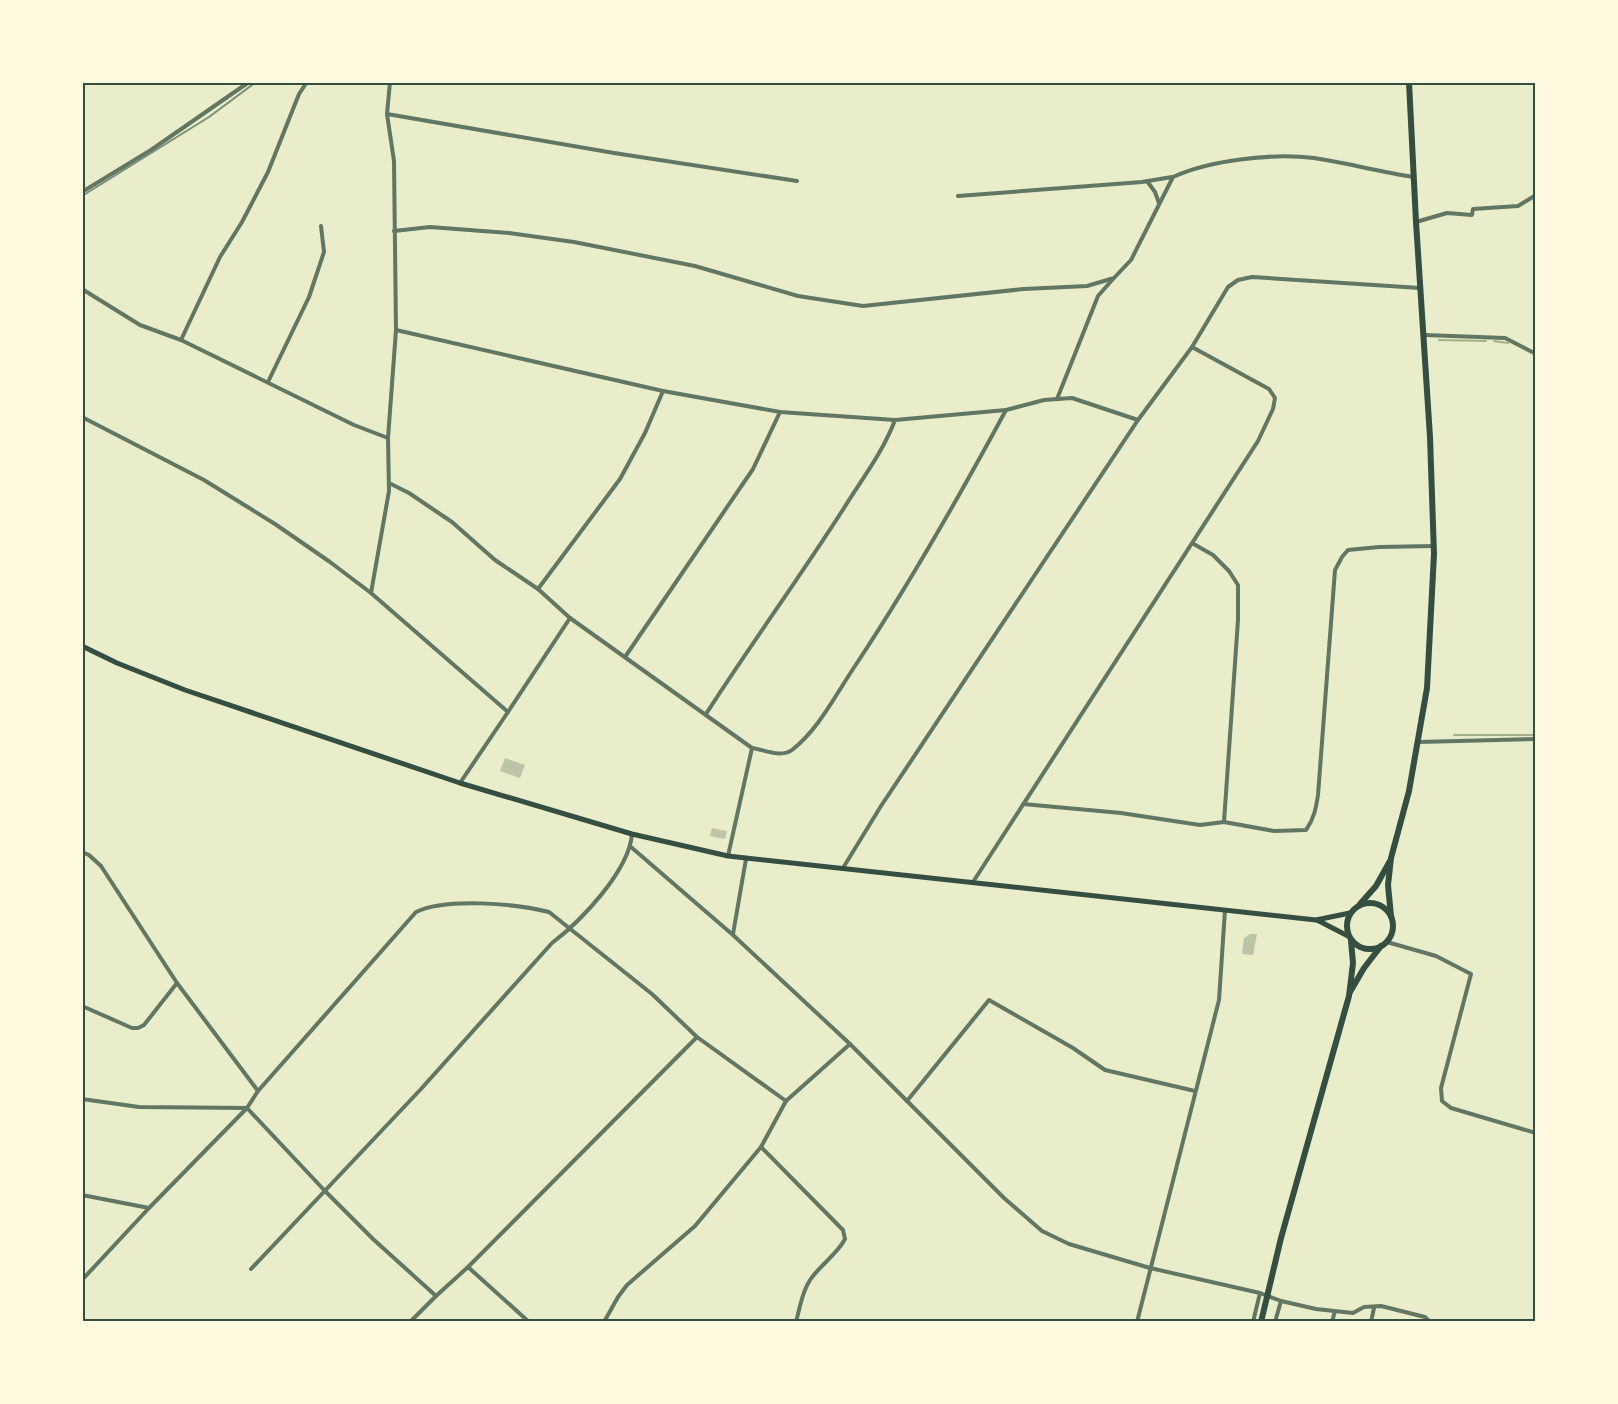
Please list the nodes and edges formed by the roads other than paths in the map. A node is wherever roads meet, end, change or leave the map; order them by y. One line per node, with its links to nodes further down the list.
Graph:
1 (249, 82): 10 (street)
2 (307, 82): 22 (street)
3 (390, 82): 5 (street)
4 (1409, 82): 7 (main road)
5 (387, 114): 8 (street); 16 (street)
6 (1173, 177): 7 (street); 9 (street); 13 (street)
7 (1414, 177): 14 (main road)
8 (796, 181)
9 (1147, 181): 11 (street); 13 (street)
10 (82, 192)
11 (958, 195)
12 (1536, 195): 14 (street)
13 (1159, 204): 17 (street)
14 (1416, 222): 18 (main road)
15 (321, 226): 25 (street)
16 (394, 231): 17 (street); 20 (street)
17 (1113, 278): 27 (street)
18 (1420, 288): 21 (main road); 23 (street)
19 (82, 289): 22 (street)
20 (396, 330): 26 (street); 33 (street)
21 (1425, 335): 24 (street); 36 (main road)
22 (181, 340): 25 (street)
23 (1192, 347): 32 (street); 35 (street)
24 (1536, 354)
25 (268, 382): 33 (street)
26 (663, 391): 29 (street); 37 (street)
27 (1057, 399): 28 (street); 32 (street)
28 (1006, 410): 31 (street); 46 (street)
29 (780, 412): 31 (street); 41 (street)
30 (82, 417): 38 (street)
31 (895, 420): 43 (street)
32 (1138, 420): 56 (street)
33 (388, 438): 34 (street)
34 (389, 483): 37 (street); 38 (street)
35 (1192, 543): 48 (street); 49 (street)
36 (1434, 546): 45 (main road); 49 (street)
37 (538, 589): 39 (street)
38 (371, 593): 42 (street)
39 (570, 618): 41 (street); 42 (street)
40 (82, 646): 47 (main road)
41 (625, 657): 43 (street)
42 (508, 711): 47 (street)
43 (706, 714): 46 (street)
44 (1536, 739): 45 (street)
45 (1419, 742): 54 (main road)
46 (752, 747): 53 (street)
47 (460, 783): 50 (main road)
48 (1023, 804): 49 (street); 57 (street)
49 (1224, 822)
50 (632, 834): 51 (street); 53 (main road)
51 (631, 847): 63 (street); 64 (street)
52 (82, 852): 68 (street)
53 (728, 856): 55 (main road)
54 (1391, 858): 58 (main road); 61 (main road)
55 (746, 859): 56 (main road); 64 (street)
56 (843, 868): 57 (main road)
57 (973, 882): 59 (main road)
58 (1360, 904): 60 (main road); 61 (main road)
59 (1225, 910): 62 (main road); 74 (street)
60 (1350, 913): 62 (main road); 65 (main road)
61 (1391, 916): 66 (main road)
62 (1316, 920): 65 (main road)
63 (572, 928): 71 (street); 73 (street); 81 (street)
64 (733, 934): 72 (street)
65 (1349, 938): 67 (main road); 69 (main road)
66 (1387, 942): 67 (main road); 79 (street)
67 (1381, 946): 69 (main road)
68 (177, 983): 70 (street); 73 (street)
69 (1349, 996): 90 (main road)
70 (82, 1006)
71 (697, 1037): 76 (street); 84 (street)
72 (850, 1044): 76 (street); 77 (street)
73 (258, 1091): 78 (street)
74 (1195, 1091): 77 (street); 85 (street)
75 (82, 1100): 78 (street)
76 (786, 1101): 80 (street)
77 (907, 1101): 85 (street)
78 (247, 1108): 81 (street); 83 (street)
79 (1536, 1133)
80 (761, 1147): 96 (street); 97 (street)
81 (325, 1191): 86 (street); 89 (street)
82 (82, 1195): 83 (street)
83 (149, 1208): 87 (street)
84 (468, 1267): 89 (street); 95 (street)
85 (1150, 1268): 88 (street); 98 (street)
86 (251, 1269)
87 (82, 1280)
88 (1260, 1293): 90 (street); 99 (street)
89 (436, 1296): 94 (street)
90 (1267, 1296): 91 (street); 100 (main road)
91 (1281, 1301): 93 (street); 101 (street)
92 (1374, 1307): 93 (street); 103 (street); 104 (street)
93 (1335, 1311): 102 (street)
94 (410, 1322)
95 (529, 1322)
96 (604, 1322)
97 (796, 1322)
98 (1137, 1322)
99 (1253, 1322)
100 (1261, 1322)
101 (1275, 1322)
102 (1332, 1322)
103 (1371, 1322)
104 (1430, 1322)

